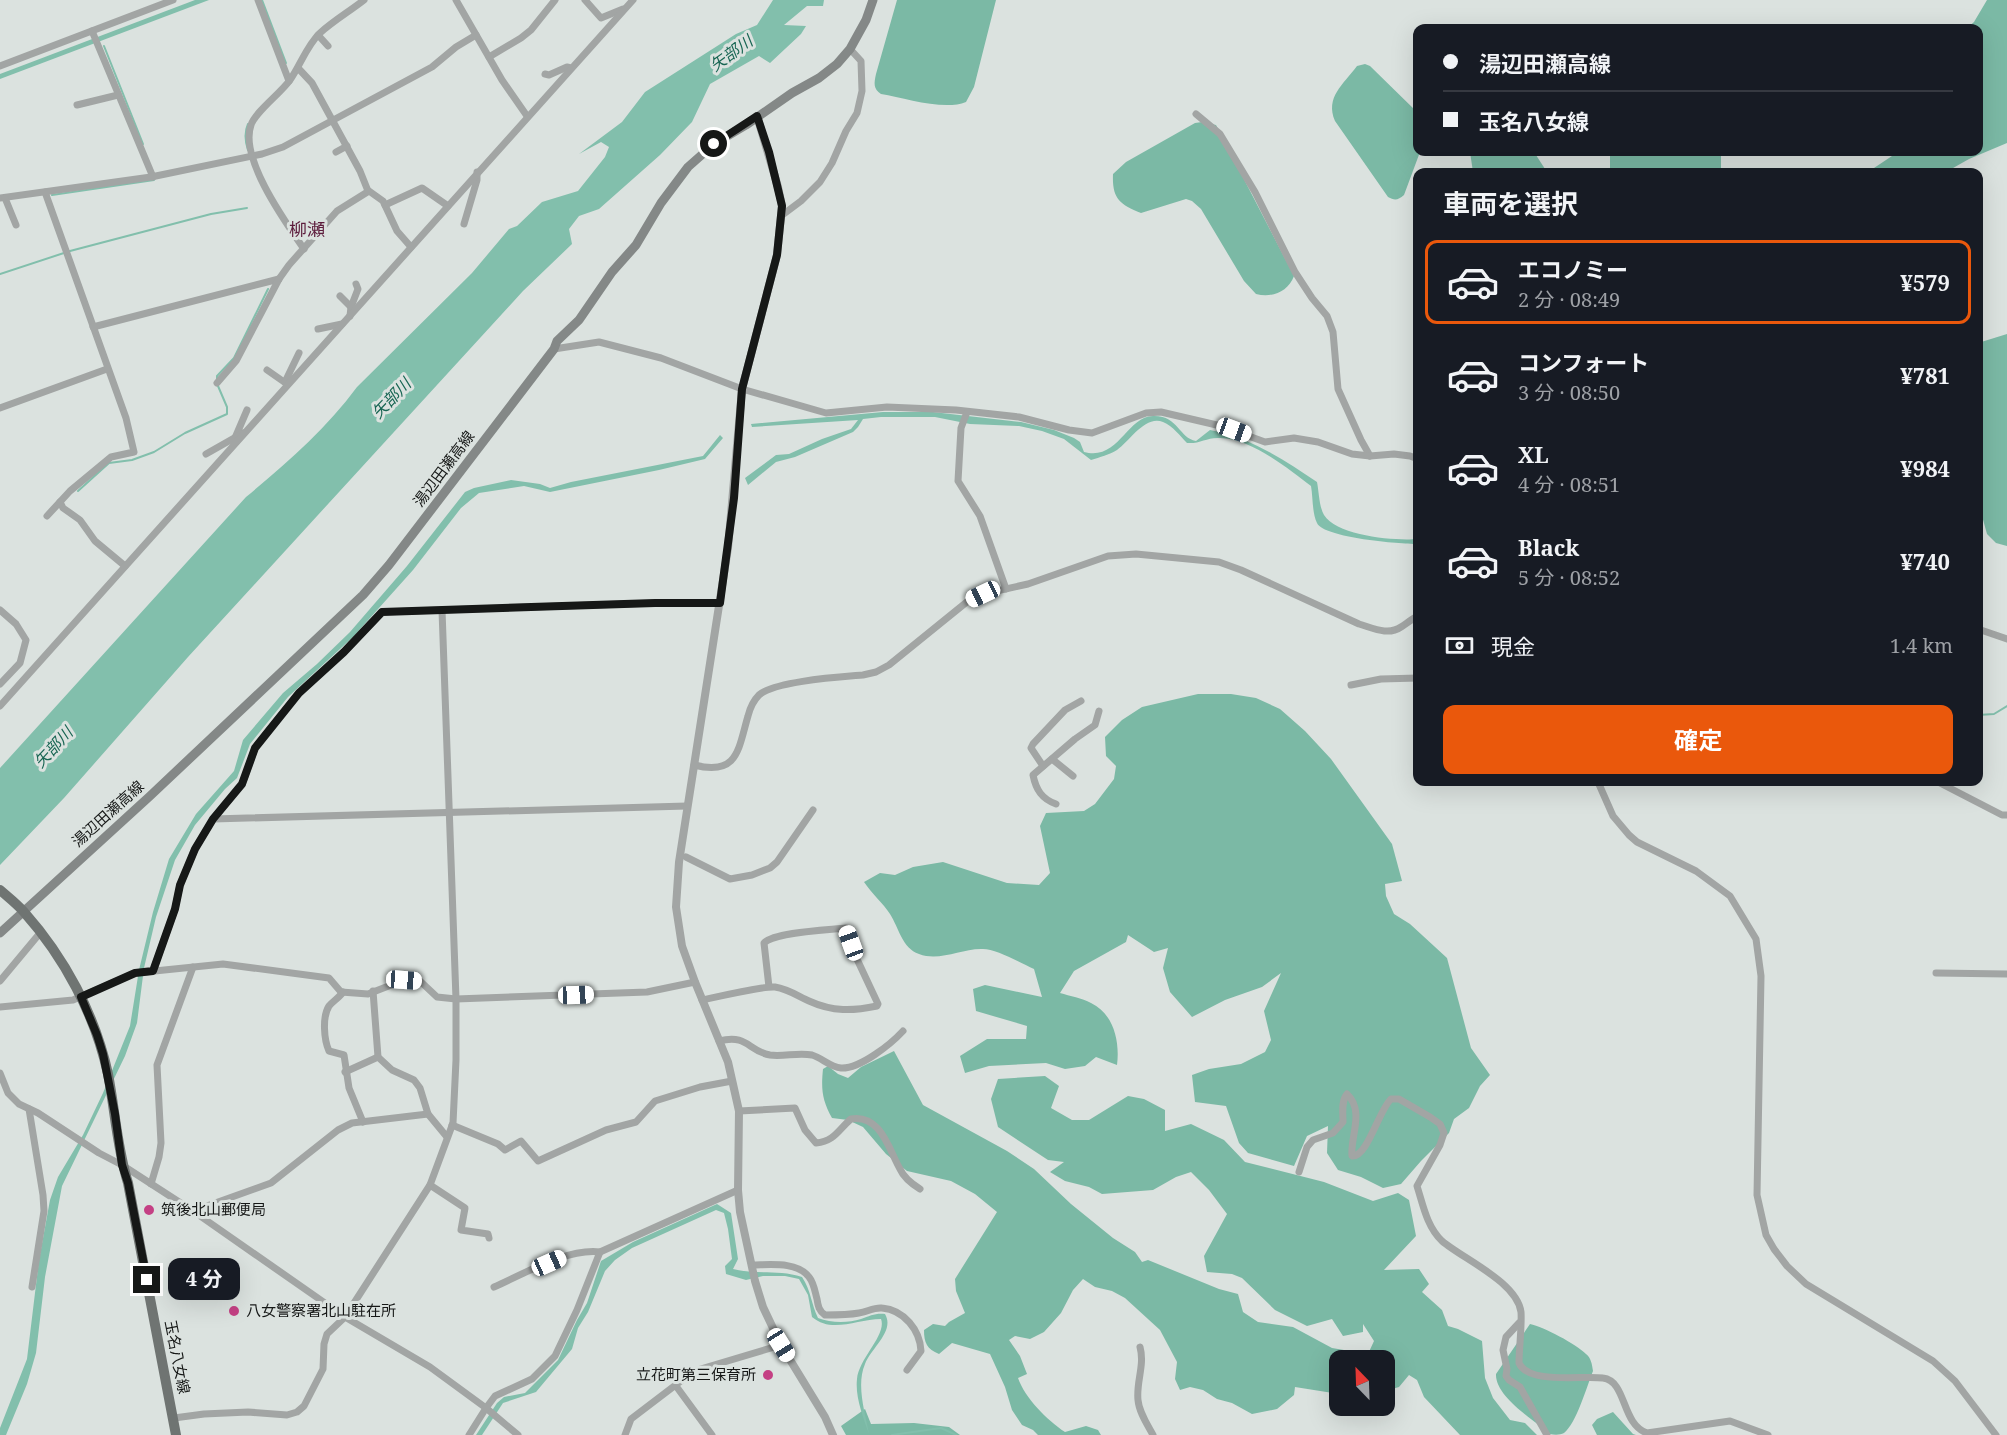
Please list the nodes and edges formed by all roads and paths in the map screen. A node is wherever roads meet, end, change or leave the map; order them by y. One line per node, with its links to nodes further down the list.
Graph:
1 (173, 0): 12 (street)
2 (258, 0): 20 (street)
3 (364, 0): 10 (street)
4 (456, 0): 11 (street)
5 (554, 0): 15 (street)
6 (585, 0): 9 (street)
7 (633, 0): 9 (street)
8 (873, 0): 14 (main road, 湯辺田瀬高線)
9 (626, 8): 18 (street)
10 (318, 35): 13 (street); 17 (street)
11 (476, 35): 15 (street); 27 (street)
12 (95, 38): 16 (street); 21 (street)
13 (328, 46)
14 (850, 49): 25 (main road, 湯辺田瀬高線); 39 (street)
15 (489, 57): 24 (street)
16 (0, 66)
17 (298, 68): 20 (street); 27 (street)
18 (571, 68): 19 (street); 24 (street)
19 (545, 74)
20 (289, 81): 31 (street)
21 (118, 95): 22 (street); 28 (street)
22 (77, 105)
23 (1196, 114): 66 (street)
24 (527, 116): 32 (street)
25 (757, 116): 39 (street); 52 (main road, 湯辺田瀬高線)
26 (120, 118): 28 (street)
27 (332, 120): 29 (street); 31 (street)
28 (130, 123): 33 (street)
29 (347, 146): 30 (street); 34 (street)
30 (336, 152)
31 (252, 156): 33 (street); 43 (street)
32 (477, 172): 38 (street); 40 (street)
33 (153, 177): 35 (street)
34 (368, 191): 37 (street); 43 (street)
35 (45, 192): 36 (street); 50 (street)
36 (2, 198): 41 (street)
37 (385, 205): 38 (street); 42 (street)
38 (448, 206): 42 (street)
39 (781, 216): 58 (street)
40 (464, 224)
41 (16, 225)
42 (411, 247): 48 (street)
43 (304, 249): 44 (street)
44 (279, 279): 50 (street); 56 (street)
45 (356, 284): 47 (street)
46 (340, 296): 47 (street)
47 (351, 307): 48 (street)
48 (350, 316): 49 (street)
49 (342, 324): 51 (street); 57 (street)
50 (93, 327): 54 (street)
51 (318, 329)
52 (554, 349): 58 (street); 98 (main road, 湯辺田瀬高線)
53 (299, 353): 57 (street)
54 (107, 369): 59 (street); 68 (street)
55 (267, 370): 57 (street)
56 (217, 382)
57 (286, 383): 62 (street)
58 (742, 389): 61 (street); 72 (street)
59 (0, 408)
60 (247, 410): 63 (street)
61 (967, 412): 66 (street); 71 (street)
62 (246, 432): 63 (street); 64 (street)
63 (235, 437): 64 (street); 65 (street)
64 (233, 446): 70 (street)
65 (206, 454)
66 (1370, 456): 67 (street)
67 (1413, 458)
68 (60, 502): 69 (street); 70 (street)
69 (47, 516)
70 (125, 566): 82 (street)
71 (1006, 589): 75 (street); 85 (street)
72 (720, 603): 74 (street); 85 (street)
73 (0, 610): 79 (street)
74 (442, 610): 93 (street); 95 (street)
75 (1413, 619)
76 (1983, 631): 77 (street)
77 (2007, 639)
78 (1413, 678): 80 (street)
79 (0, 684)
80 (1351, 685)
81 (1081, 701): 86 (street)
82 (0, 706)
83 (1099, 711): 84 (street)
84 (1052, 759): 86 (street); 87 (street)
85 (694, 765): 91 (street)
86 (1043, 766): 90 (street)
87 (1073, 776)
88 (1600, 786): 155 (street)
89 (1946, 786): 94 (street)
90 (1056, 804)
91 (687, 806): 93 (street); 106 (street)
92 (813, 810): 96 (street)
93 (450, 813): 95 (street); 111 (street)
94 (2007, 815)
95 (213, 819): 102 (street)
96 (686, 858)
97 (0, 890): 98 (main road, 玉名八女線)
98 (20, 908): 99 (main road, 湯辺田瀬高線); 100 (main road, 玉名八女線)
99 (0, 933)
100 (40, 933): 105 (street); 110 (main road, 玉名八女線)
101 (193, 967): 102 (street); 109 (street); 128 (street)
102 (149, 971): 110 (street)
103 (1936, 973): 104 (street)
104 (2007, 974)
105 (0, 981)
106 (695, 982): 111 (street); 112 (street)
107 (769, 987): 107 (street); 112 (street)
108 (373, 991): 109 (street); 111 (street); 116 (street)
109 (344, 992): 117 (street)
110 (81, 997): 113 (street); 126 (main road, 玉名八女線)
111 (456, 999): 124 (street)
112 (702, 1000): 115 (street)
113 (0, 1007)
114 (903, 1031): 115 (street)
115 (719, 1041): 119 (street)
116 (378, 1057): 117 (street); 122 (street)
117 (345, 1072): 123 (street)
118 (0, 1073): 120 (street)
119 (732, 1081): 121 (street); 124 (street)
120 (29, 1109): 126 (street); 136 (street)
121 (739, 1111): 130 (street); 131 (street)
122 (428, 1114): 123 (street); 125 (street)
123 (363, 1122): 132 (street)
124 (452, 1125): 125 (street)
125 (447, 1137): 129 (street)
126 (122, 1165): 128 (street); 145 (main road, 玉名八女線)
127 (1299, 1172): 139 (street)
128 (151, 1184): 132 (street)
129 (430, 1185): 133 (street); 138 (street)
130 (920, 1189)
131 (738, 1190): 134 (street); 135 (street)
132 (193, 1211): 138 (street)
133 (489, 1238)
134 (600, 1252): 137 (street); 144 (street)
135 (752, 1267): 140 (street); 142 (street)
136 (32, 1287)
137 (494, 1287)
138 (345, 1317): 144 (street); 145 (street)
139 (1520, 1323): 153 (street); 154 (street)
140 (781, 1345): 143 (street); 151 (street)
141 (1140, 1347): 152 (street)
142 (907, 1370)
143 (676, 1386): 149 (street); 150 (street)
144 (491, 1412): 147 (street); 148 (street)
145 (174, 1418): 146 (main road, 玉名八女線)
146 (176, 1435)
147 (469, 1435)
148 (518, 1435)
149 (625, 1435)
150 (712, 1435)
151 (833, 1435)
152 (1153, 1435)
153 (1547, 1435)
154 (1768, 1435)
155 (1996, 1435)

